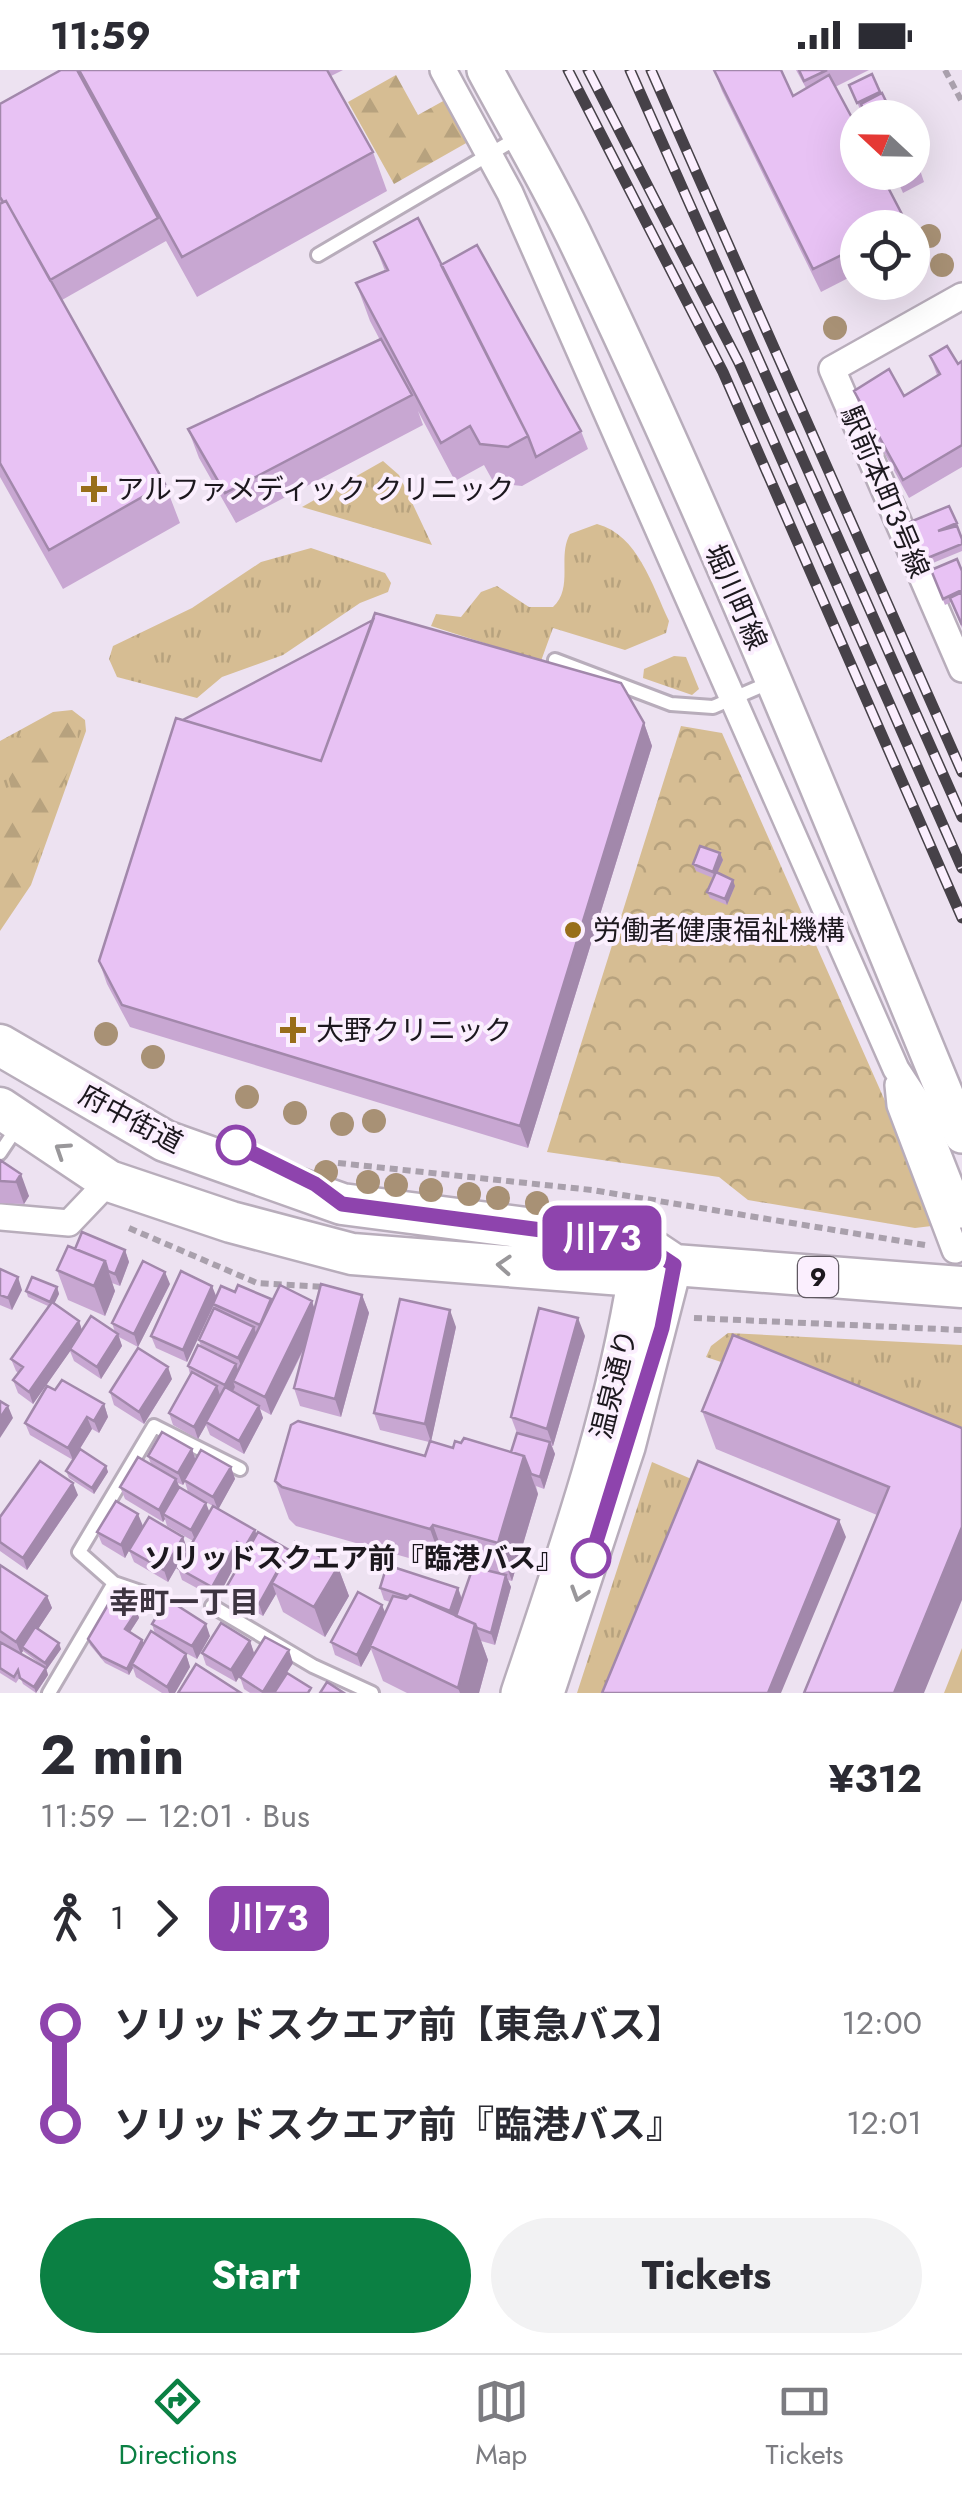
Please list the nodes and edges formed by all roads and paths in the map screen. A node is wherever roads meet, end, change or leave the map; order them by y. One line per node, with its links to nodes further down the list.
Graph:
1 (443, 70): 6 (street)
2 (485, 70): 5 (street, 堀川町線)
3 (945, 70): 4 (path)
4 (962, 102)
5 (520, 136): 6 (lane); 11 (street, 堀川町線)
6 (488, 155): 7 (lane); 12 (street)
7 (318, 255)
8 (962, 296): 10 (street, 駅前本町3号線)
9 (555, 660): 12 (lane)
10 (962, 669)
11 (773, 681): 12 (lane); 15 (street, 堀川町線)
12 (735, 701): 14 (street)
13 (0, 1045): 22 (main road, 府中街道 / 9)
14 (896, 1069): 15 (street); 23 (street)
15 (932, 1099): 17 (street, 堀川町線); 20 (street)
16 (7, 1128): 19 (main road, 府中街道 / 9, one-way to 16)
17 (962, 1135)
18 (335, 1162): 23 (path)
19 (110, 1181): 21 (street); 22 (main road, 府中街道 / 9, one-way to 19)
20 (962, 1215)
21 (0, 1217)
22 (651, 1261): 23 (main road, 9); 32 (street, 温泉通り); 33 (street, 温泉通り, one-way to 33)
23 (958, 1268)
24 (714, 1317): 25 (path)
25 (962, 1330)
26 (240, 1470): 27 (lane)
27 (114, 1583): 28 (lane); 30 (lane)
28 (158, 1598)
29 (212, 1606): 31 (lane)
30 (49, 1693)
31 (372, 1693)
32 (519, 1693)
33 (546, 1693)

